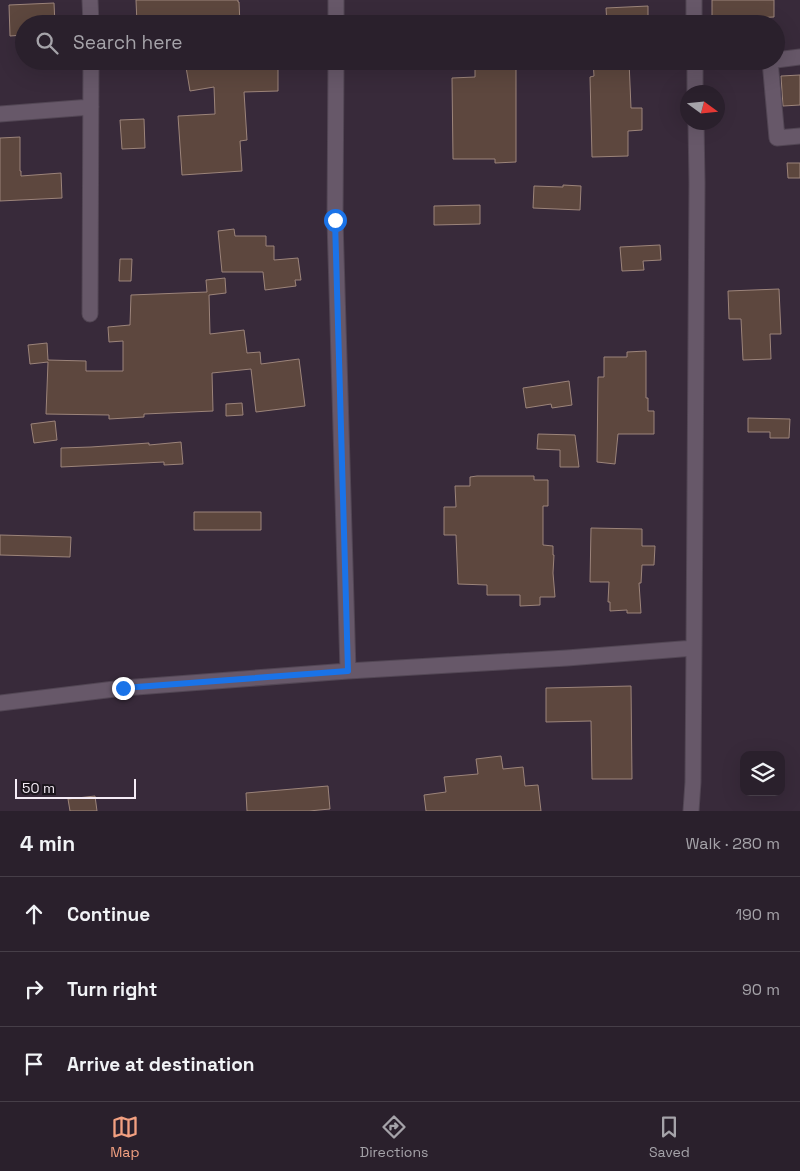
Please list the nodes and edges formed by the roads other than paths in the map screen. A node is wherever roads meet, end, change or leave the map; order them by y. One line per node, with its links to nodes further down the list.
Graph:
1 (90, 0): 4 (street)
2 (336, 0): 5 (street)
3 (694, 0): 6 (street)
4 (91, 15)
5 (336, 15)
6 (694, 15)
7 (800, 57): 8 (street)
8 (785, 59)
9 (91, 70): 14 (street)
10 (336, 70): 20 (street)
11 (695, 70): 13 (street)
12 (771, 70): 17 (street)
13 (695, 85)
14 (91, 106): 15 (street); 18 (street)
15 (0, 114)
16 (696, 130): 19 (street)
17 (800, 136)
18 (90, 314)
19 (694, 648): 20 (street); 22 (street)
20 (348, 671): 21 (street)
21 (0, 703)
22 (691, 811)

